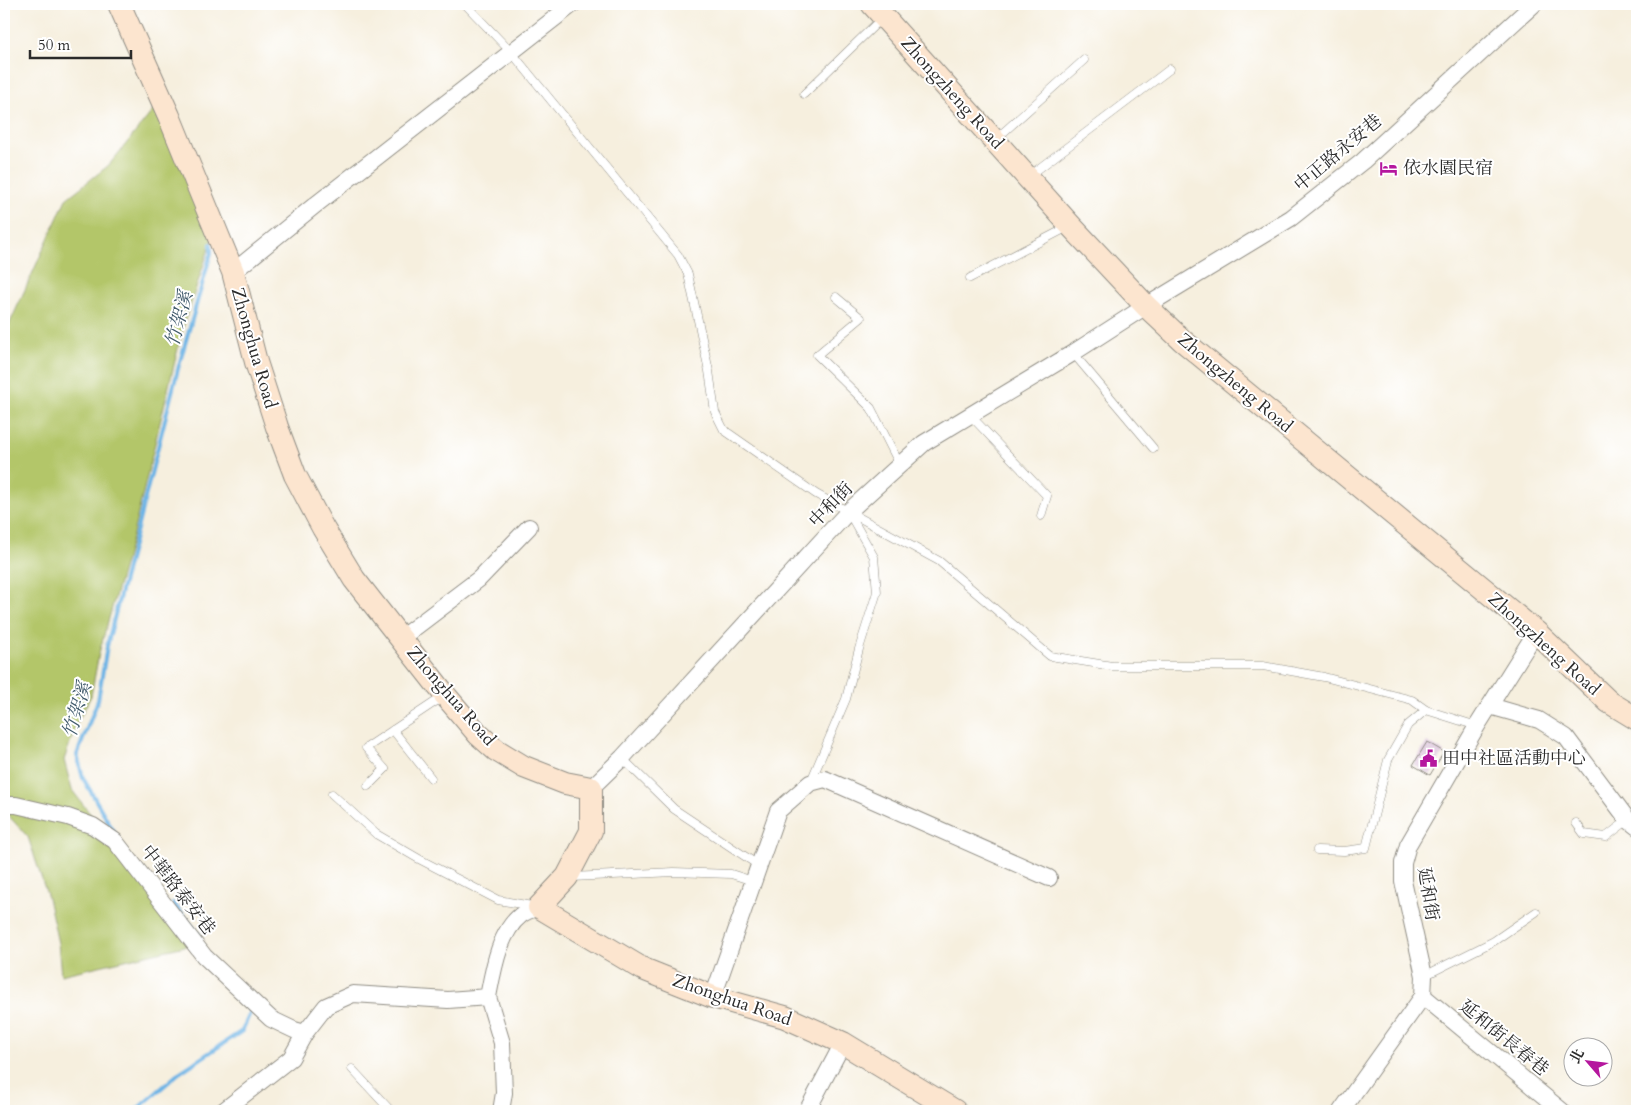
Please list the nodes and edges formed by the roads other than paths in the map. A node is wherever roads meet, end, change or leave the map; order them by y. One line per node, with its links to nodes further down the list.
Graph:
1 (120, 4): 13 (street, Zhonghua Road)
2 (464, 4): 6 (lane)
3 (573, 4): 6 (street)
4 (1534, 4): 16 (street, 中正路永安巷)
5 (878, 10): 9 (lane); 10 (street, Zhongzheng Road)
6 (512, 53): 13 (street); 21 (lane)
7 (1084, 60): 10 (lane)
8 (1170, 69): 11 (lane)
9 (804, 94)
10 (995, 140): 11 (street, Zhongzheng Road)
11 (1028, 177): 12 (street, Zhongzheng Road)
12 (1071, 226): 14 (lane); 16 (street, Zhongzheng Road)
13 (233, 272): 25 (street, Zhonghua Road)
14 (970, 278)
15 (836, 297): 20 (lane)
16 (1146, 306): 17 (street, 中和街); 24 (street, Zhongzheng Road)
17 (1073, 353): 18 (street, 中和街); 19 (lane)
18 (970, 415): 20 (street, 中和街); 22 (lane)
19 (1153, 448)
20 (900, 465): 21 (street, 中和街)
21 (848, 512): 28 (lane); 32 (street, 中和街); 34 (lane)
22 (1041, 516)
23 (529, 527): 25 (street)
24 (1536, 632): 27 (street, 延和街); 29 (street, Zhongzheng Road)
25 (401, 638): 26 (street, Zhonghua Road)
26 (445, 695): 31 (lane); 36 (street, Zhonghua Road)
27 (1490, 706): 30 (street, 延和街); 40 (street)
28 (1426, 710): 30 (lane); 41 (lane)
29 (1637, 719)
30 (1477, 726): 48 (street, 延和街)
31 (393, 730): 33 (lane); 35 (lane)
32 (622, 758): 36 (street, 中和街); 42 (lane)
33 (431, 778)
34 (810, 783): 42 (street); 44 (street)
35 (368, 786)
36 (591, 788): 43 (street)
37 (332, 794): 46 (lane)
38 (4, 805): 52 (street, 中華路泰安巷)
39 (1576, 823): 40 (lane)
40 (1632, 823)
41 (1317, 850)
42 (758, 865): 45 (street)
43 (567, 877): 45 (lane); 46 (street)
44 (1049, 878)
45 (753, 881): 51 (street)
46 (539, 906): 50 (street); 51 (street, Zhonghua Road)
47 (1536, 912): 48 (lane)
48 (1424, 976): 49 (street, 延和街)
49 (1423, 996): 60 (street); 61 (street, 延和街長春巷)
50 (488, 997): 52 (street); 57 (street)
51 (713, 997): 53 (street, Zhonghua Road)
52 (305, 1034): 55 (street)
53 (843, 1043): 58 (street); 59 (street, Zhonghua Road)
54 (352, 1069): 56 (lane)
55 (223, 1111)
56 (391, 1111)
57 (500, 1111)
58 (807, 1111)
59 (955, 1111)
60 (1341, 1111)
61 (1562, 1111)

